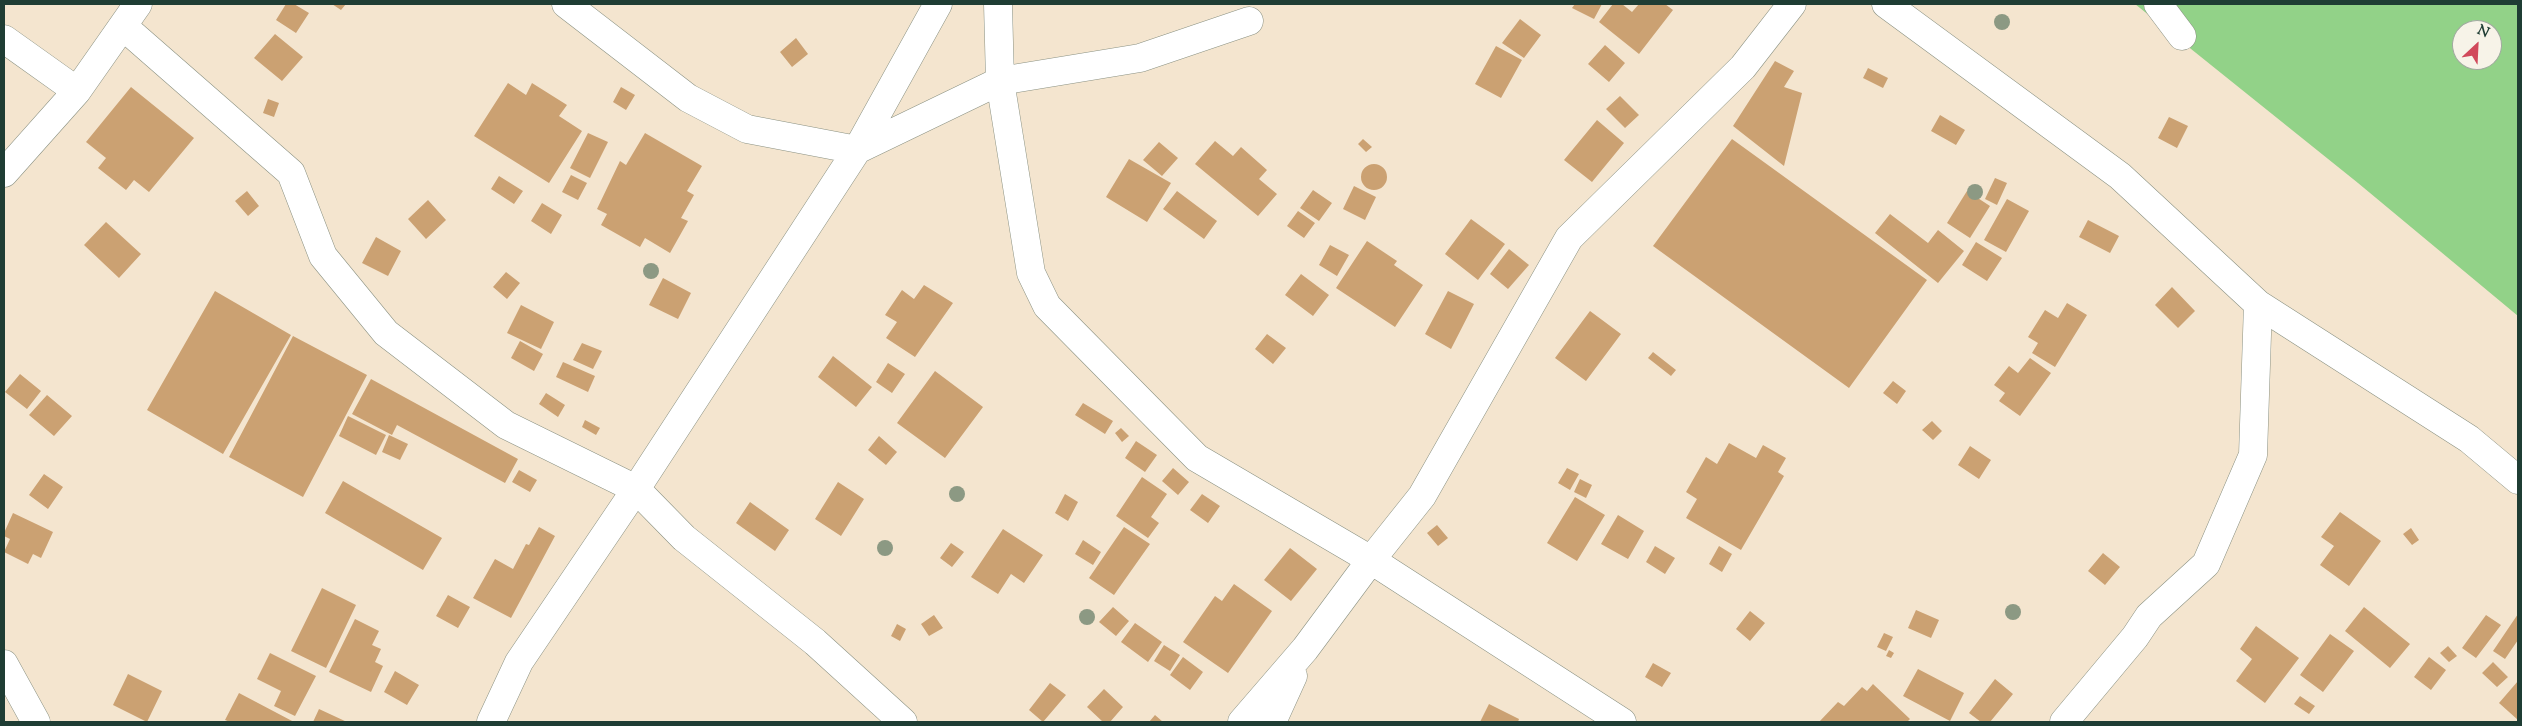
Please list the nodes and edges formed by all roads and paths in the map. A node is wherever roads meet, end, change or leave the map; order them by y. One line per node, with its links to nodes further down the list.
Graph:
1 (138, 4): 9 (street)
2 (566, 4): 14 (street)
3 (938, 4): 14 (street)
4 (998, 4): 12 (street)
5 (1792, 4): 19 (street)
6 (1886, 4): 16 (street)
7 (2158, 4): 10 (street)
8 (1249, 21): 12 (street)
9 (124, 27): 13 (street); 18 (street)
10 (2182, 36)
11 (4, 38): 13 (street)
12 (1000, 81): 14 (street); 19 (street)
13 (77, 91): 15 (street)
14 (857, 150): 18 (street)
15 (4, 172)
16 (2258, 304): 17 (street); 28 (street)
17 (2518, 480)
18 (636, 488): 23 (street); 24 (street)
19 (1371, 560): 20 (street); 27 (street)
20 (1305, 649): 25 (street); 26 (street)
21 (4, 664): 22 (street)
22 (36, 722)
23 (491, 722)
24 (903, 722)
25 (1242, 722)
26 (1272, 722)
27 (1622, 722)
28 (2064, 722)

